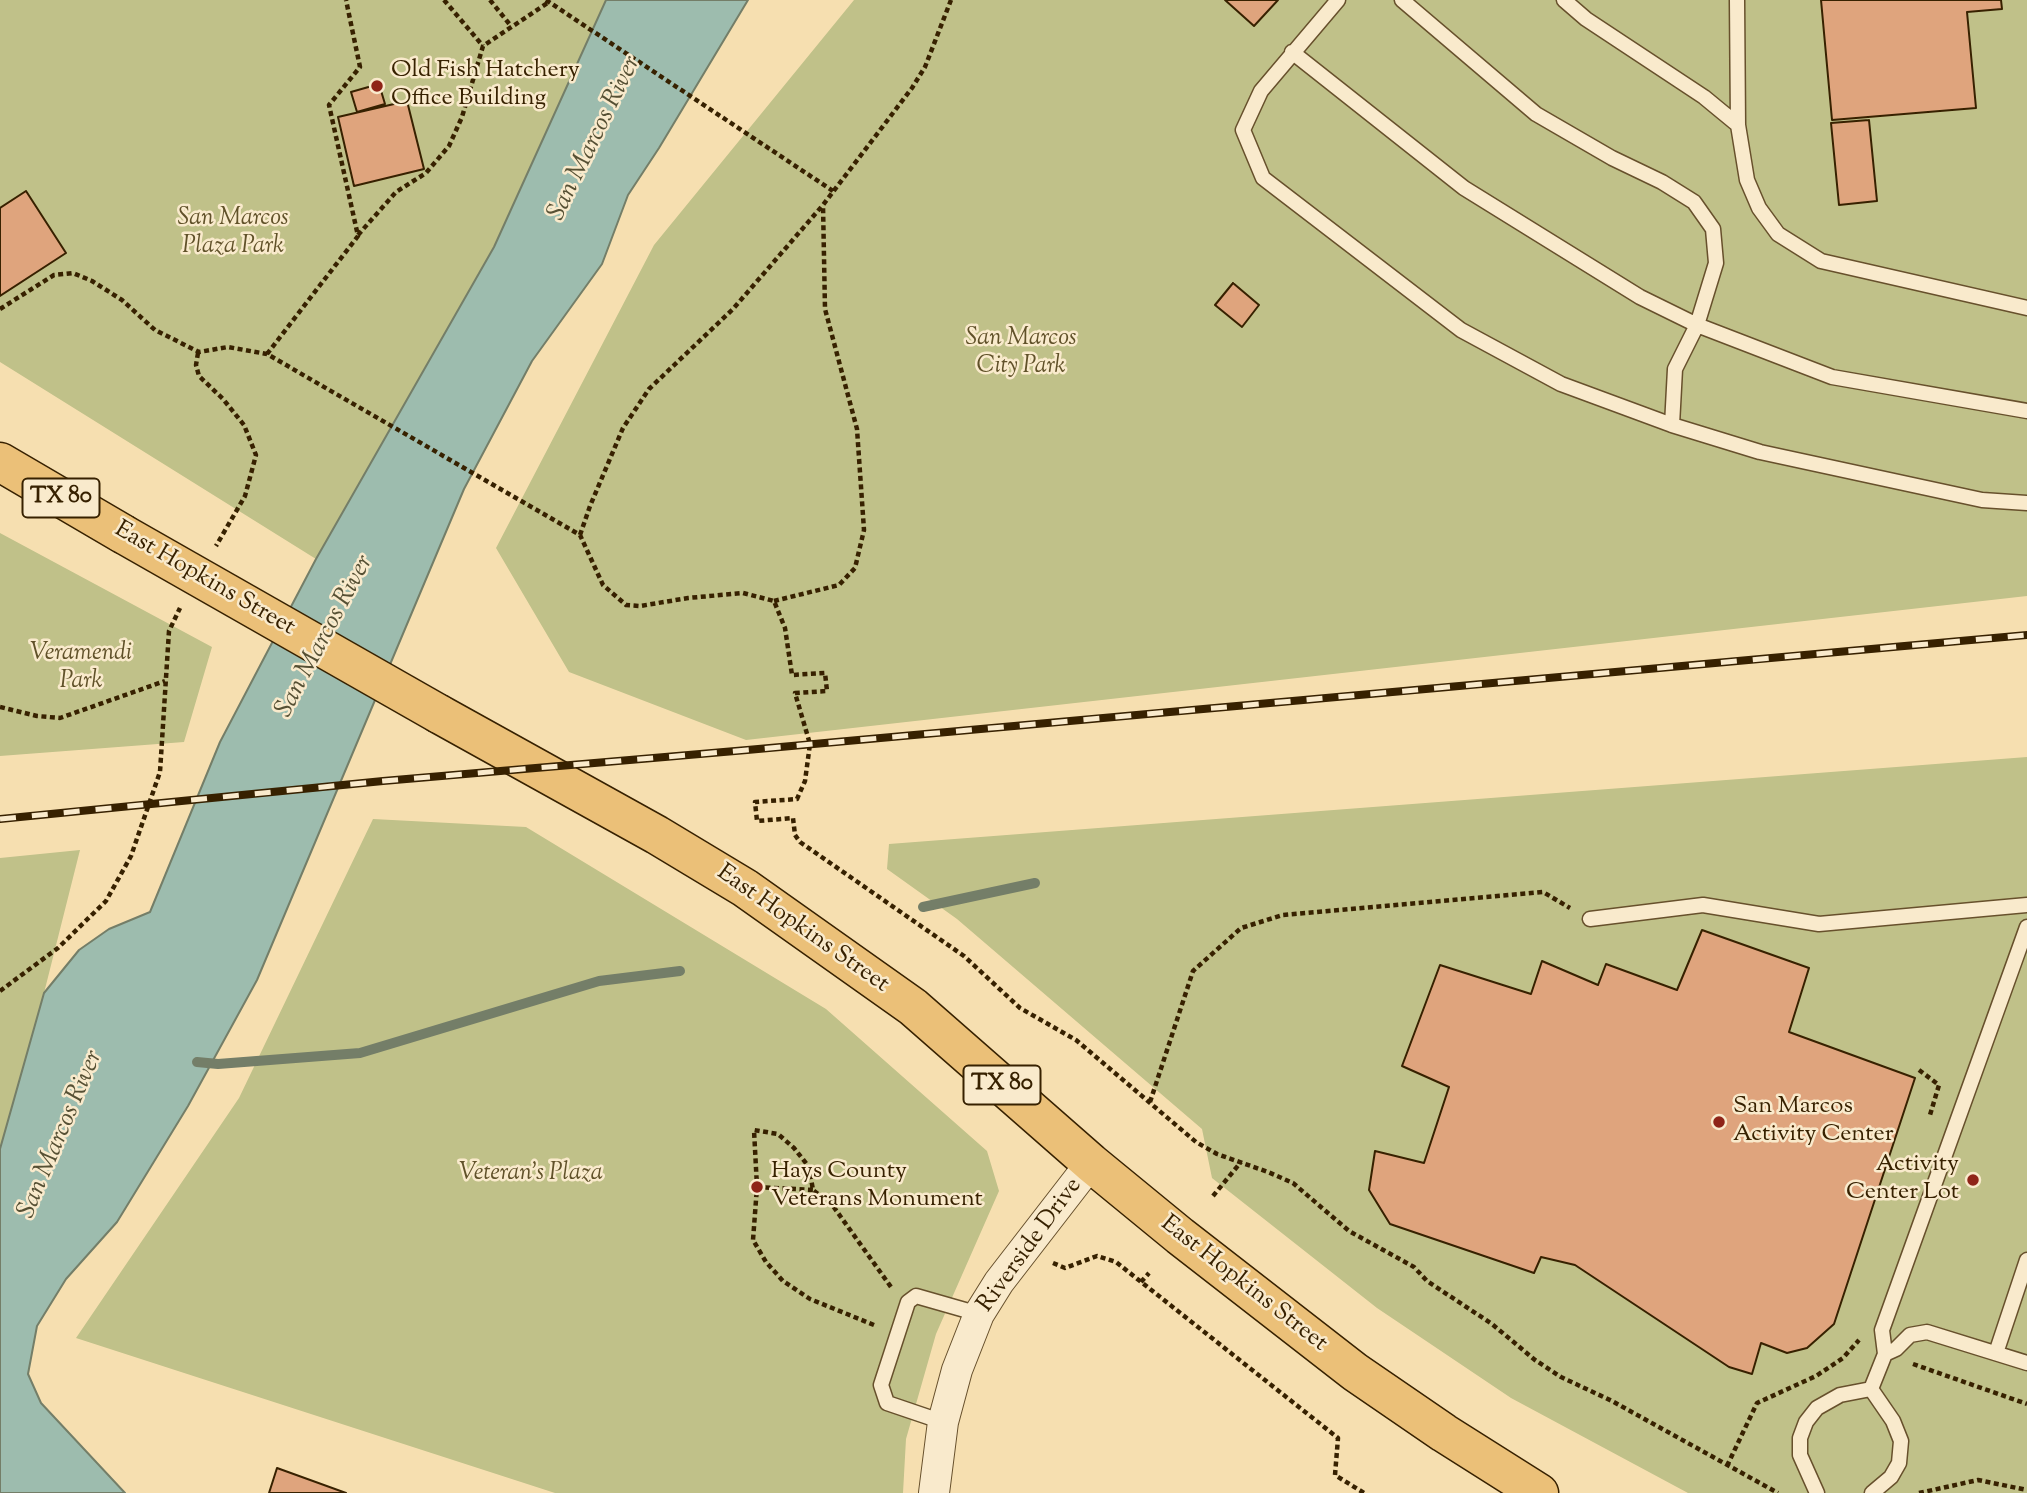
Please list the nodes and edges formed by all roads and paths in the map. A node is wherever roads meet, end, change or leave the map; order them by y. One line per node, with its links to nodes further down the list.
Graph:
1 (346, 0): 16 (path)
2 (444, 0): 11 (path)
3 (490, 0): 10 (path)
4 (951, 0): 14 (path)
5 (1338, 0): 12 (lane)
6 (1402, 0): 19 (lane)
7 (1564, 0): 13 (lane)
8 (1737, 0): 13 (lane)
9 (548, 1): 10 (path); 14 (path)
10 (511, 26): 11 (path)
11 (483, 46): 16 (path)
12 (1292, 52): 19 (lane); 23 (lane)
13 (1738, 125): 17 (lane)
14 (833, 191): 15 (path)
15 (823, 205): 26 (path); 29 (path)
16 (358, 236): 21 (path)
17 (2027, 308)
18 (0, 309): 20 (path)
19 (1697, 325): 22 (lane); 23 (lane)
20 (198, 352): 21 (path); 27 (path)
21 (267, 354): 26 (path)
22 (2027, 411)
23 (1672, 425): 25 (lane)
24 (0, 462): 40 (main road, East Hopkins Street / TX 80, bridge)
25 (2027, 503)
26 (580, 535): 29 (path)
27 (211, 554)
28 (185, 600): 30 (path)
29 (774, 601): 37 (path)
30 (165, 681): 31 (path); 35 (path)
31 (0, 707)
32 (2027, 905): 33 (lane)
33 (1590, 919): 37 (path)
34 (2027, 927): 53 (lane)
35 (0, 992)
36 (1919, 1070): 38 (path)
37 (1150, 1102): 39 (path)
38 (1927, 1123)
39 (1241, 1162): 43 (path); 59 (path)
40 (1091, 1163): 44 (street, Riverside Drive); 63 (main road, East Hopkins Street / TX 80)
41 (757, 1187): 42 (path); 42 (path); 51 (path)
42 (813, 1190): 48 (path)
43 (1213, 1196)
44 (1024, 1249): 47 (path); 49 (street, Riverside Drive)
45 (2027, 1260): 52 (lane)
46 (1149, 1273): 47 (path)
47 (1141, 1282): 62 (path)
48 (908, 1301): 49 (lane); 51 (lane)
49 (979, 1314): 58 (street, Riverside Drive)
50 (1863, 1328): 59 (path)
51 (898, 1332): 58 (lane)
52 (1996, 1353): 53 (lane); 55 (lane)
53 (1885, 1354): 56 (lane)
54 (1909, 1363): 57 (path)
55 (2027, 1363)
56 (1871, 1389): 65 (lane); 66 (lane)
57 (2027, 1404)
58 (943, 1422): 61 (street, Riverside Drive)
59 (1727, 1466): 64 (path)
60 (2027, 1490): 67 (path)
61 (934, 1493)
62 (1364, 1493)
63 (1539, 1493)
64 (1777, 1493)
65 (1817, 1493)
66 (1872, 1493)
67 (1919, 1493)

